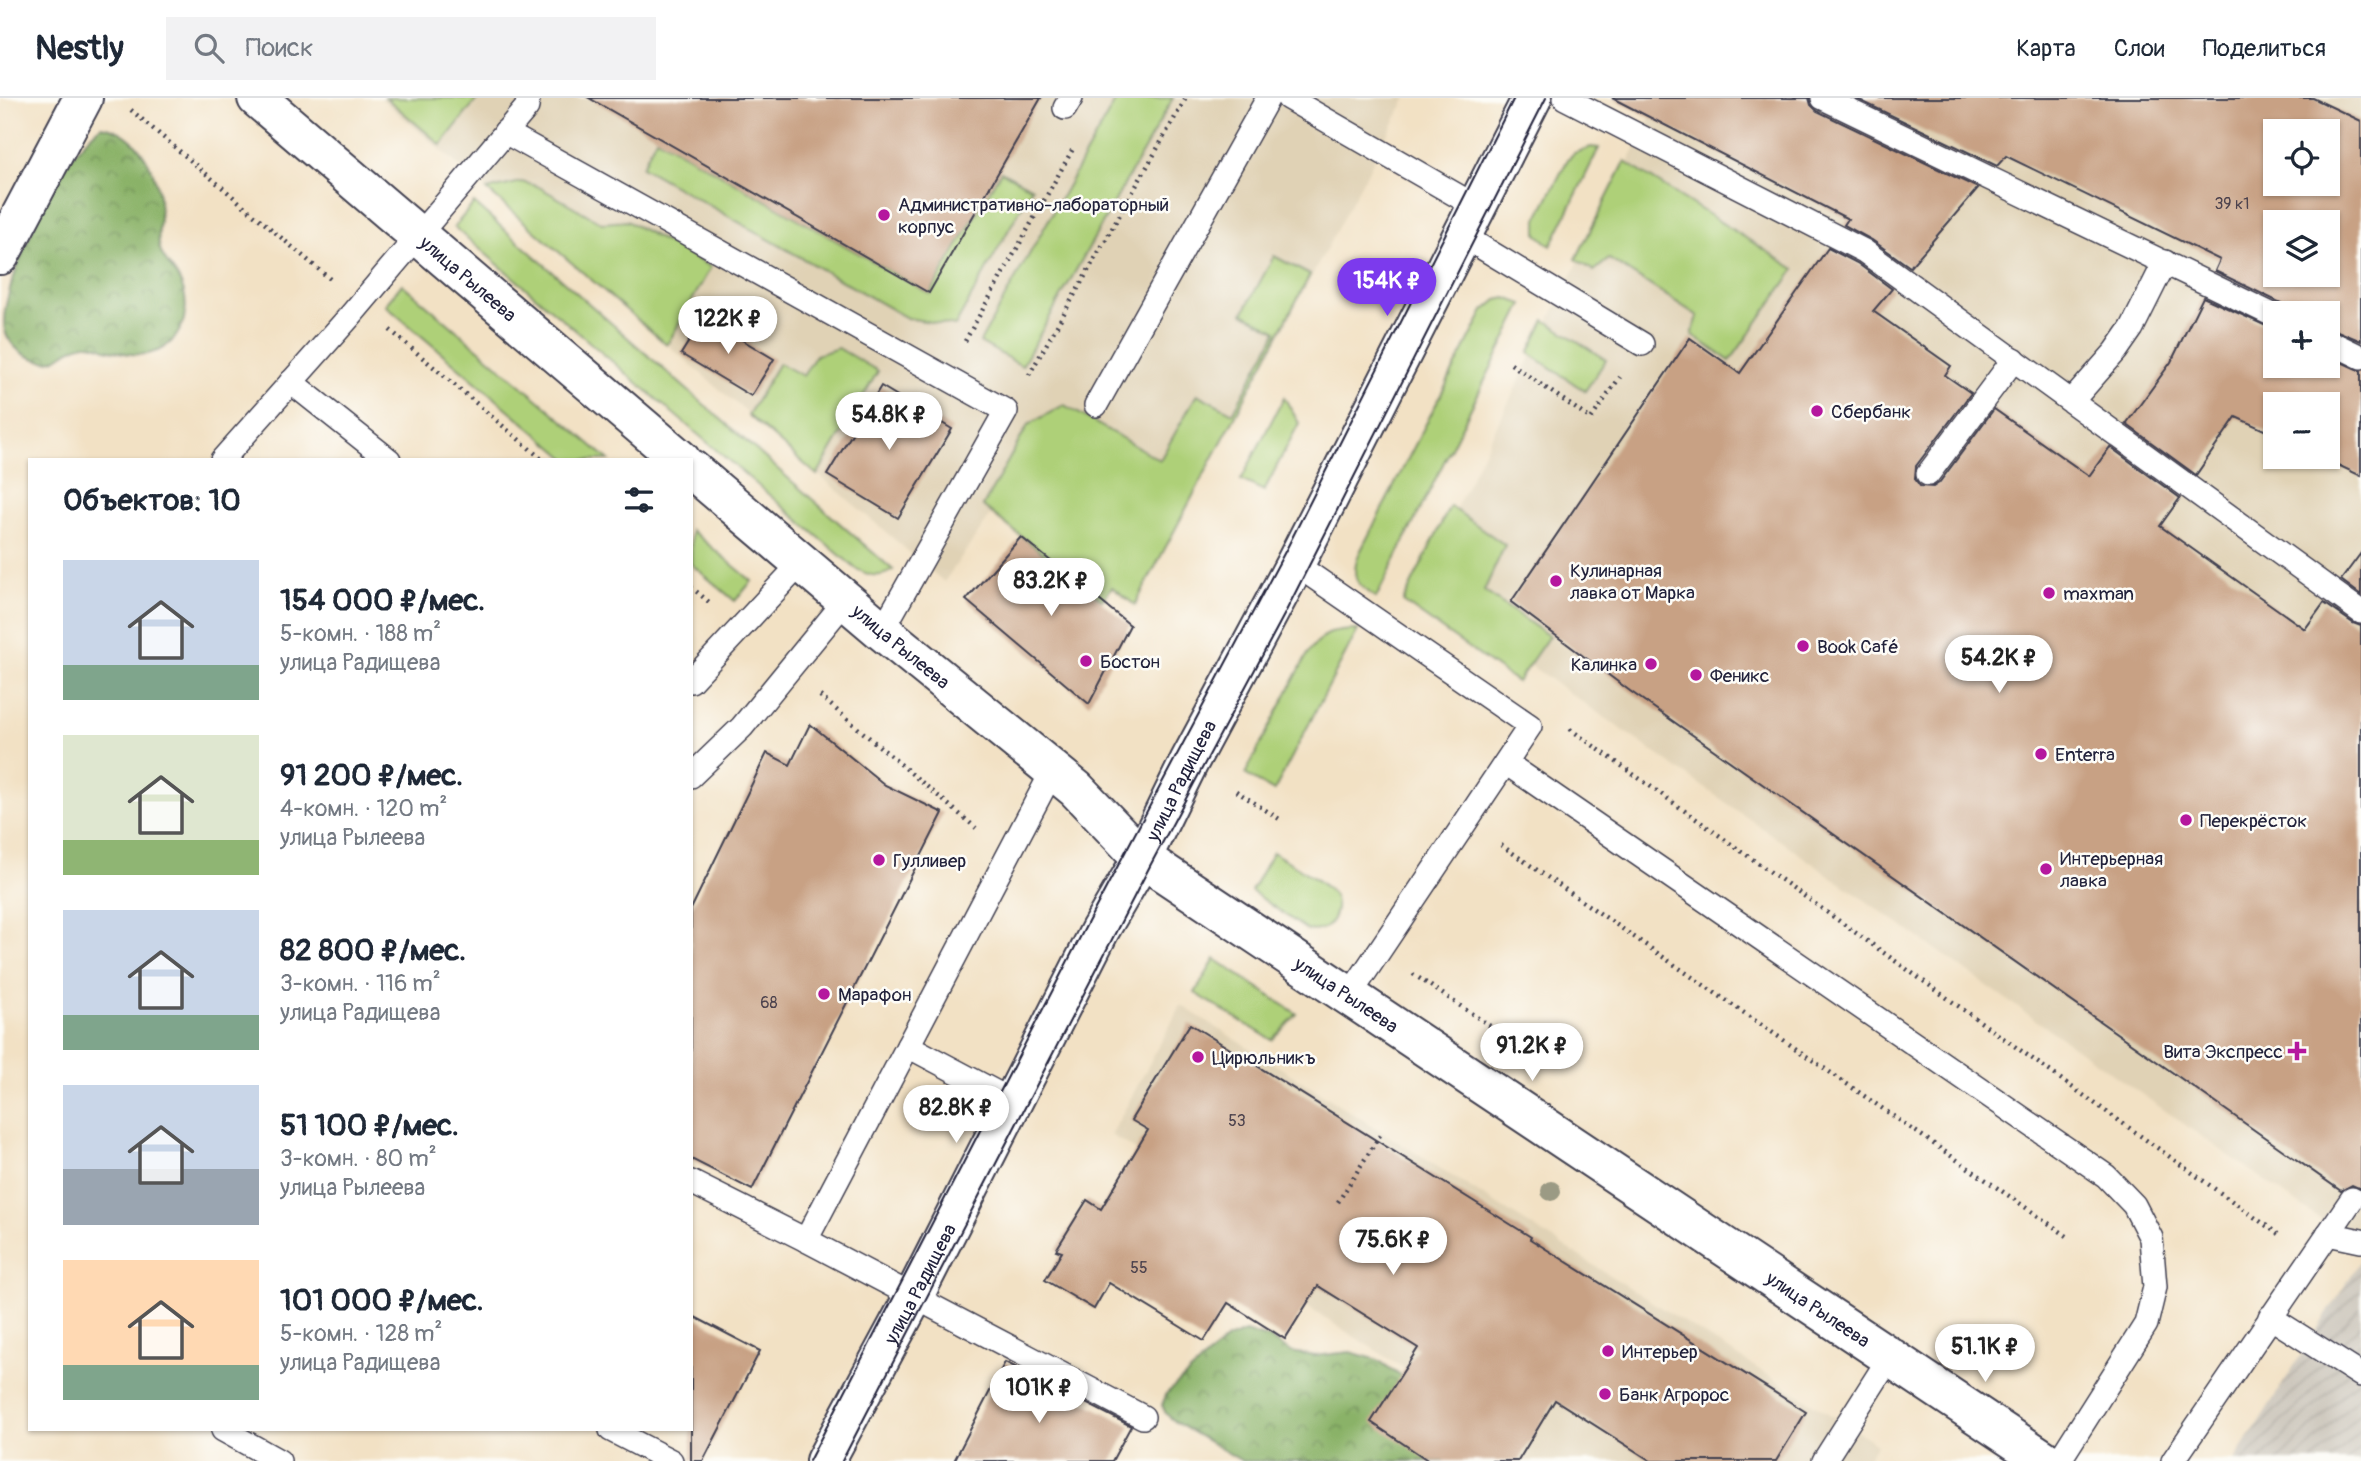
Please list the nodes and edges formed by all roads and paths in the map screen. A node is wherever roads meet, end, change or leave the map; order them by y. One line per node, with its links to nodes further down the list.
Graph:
1 (83, 98): 14 (street)
2 (257, 98): 13 (street, улица Рылеева)
3 (528, 98): 10 (lane)
4 (1186, 98): 23 (path)
5 (1268, 98): 26 (lane)
6 (1287, 98): 12 (lane)
7 (1532, 98): 12 (street, улица Радищева)
8 (1565, 98): 21 (lane)
9 (1823, 98): 15 (lane)
10 (505, 132): 13 (lane); 38 (lane)
11 (1080, 138): 17 (path)
12 (1470, 222): 18 (lane); 33 (street, улица Радищева)
13 (419, 236): 24 (lane); 29 (street, улица Рылеева)
14 (0, 255)
15 (2165, 262): 16 (lane); 25 (lane)
16 (2263, 310)
17 (964, 341)
18 (1642, 344): 22 (path)
19 (2340, 347): 20 (lane)
20 (2361, 357)
21 (2014, 359): 25 (lane); 31 (lane)
22 (1511, 363)
23 (1029, 375)
24 (291, 382): 27 (lane); 28 (lane)
25 (2072, 401): 36 (lane)
26 (1096, 405)
27 (224, 458)
28 (386, 458)
29 (679, 458)
30 (693, 471): 32 (street, улица Рылеева)
31 (1928, 474)
32 (801, 563): 35 (street, улица Рылеева); 37 (lane)
33 (1294, 564): 42 (lane); 49 (street, улица Радищева)
34 (693, 589): 37 (path)
35 (846, 600): 38 (street, улица Рылеева); 39 (lane)
36 (2361, 612)
37 (740, 628): 40 (lane)
38 (881, 631): 43 (street, улица Рылеева)
39 (789, 670): 44 (lane); 48 (path)
40 (693, 679)
41 (1569, 728): 61 (path)
42 (1506, 763): 47 (lane); 74 (lane)
43 (1053, 770): 48 (lane); 49 (street, улица Рылеева)
44 (693, 774)
45 (1236, 792): 46 (path)
46 (1281, 820)
47 (1468, 821): 50 (lane); 58 (path)
48 (1008, 855): 51 (lane)
49 (1142, 858): 50 (street, улица Рылеева); 52 (street, улица Радищева)
50 (1349, 996): 64 (street, улица Рылеева)
51 (908, 1046): 52 (lane); 59 (lane)
52 (1012, 1101): 62 (street, улица Радищева)
53 (1382, 1132): 56 (path)
54 (693, 1183): 59 (lane)
55 (2352, 1199): 57 (lane)
56 (1338, 1202)
57 (2328, 1234): 60 (lane); 61 (lane)
58 (2067, 1236)
59 (806, 1240): 62 (lane)
60 (2361, 1241)
61 (2312, 1258): 63 (lane)
62 (914, 1296): 66 (lane); 71 (street, улица Радищева)
63 (2270, 1317): 65 (lane); 75 (lane)
64 (1890, 1357): 72 (lane); 73 (street, улица Рылеева)
65 (2361, 1375)
66 (1143, 1417)
67 (225, 1431): 69 (lane)
68 (613, 1431): 70 (lane)
69 (279, 1461)
70 (671, 1461)
71 (825, 1461)
72 (1824, 1461)
73 (2046, 1461)
74 (2059, 1461)
75 (2172, 1461)

